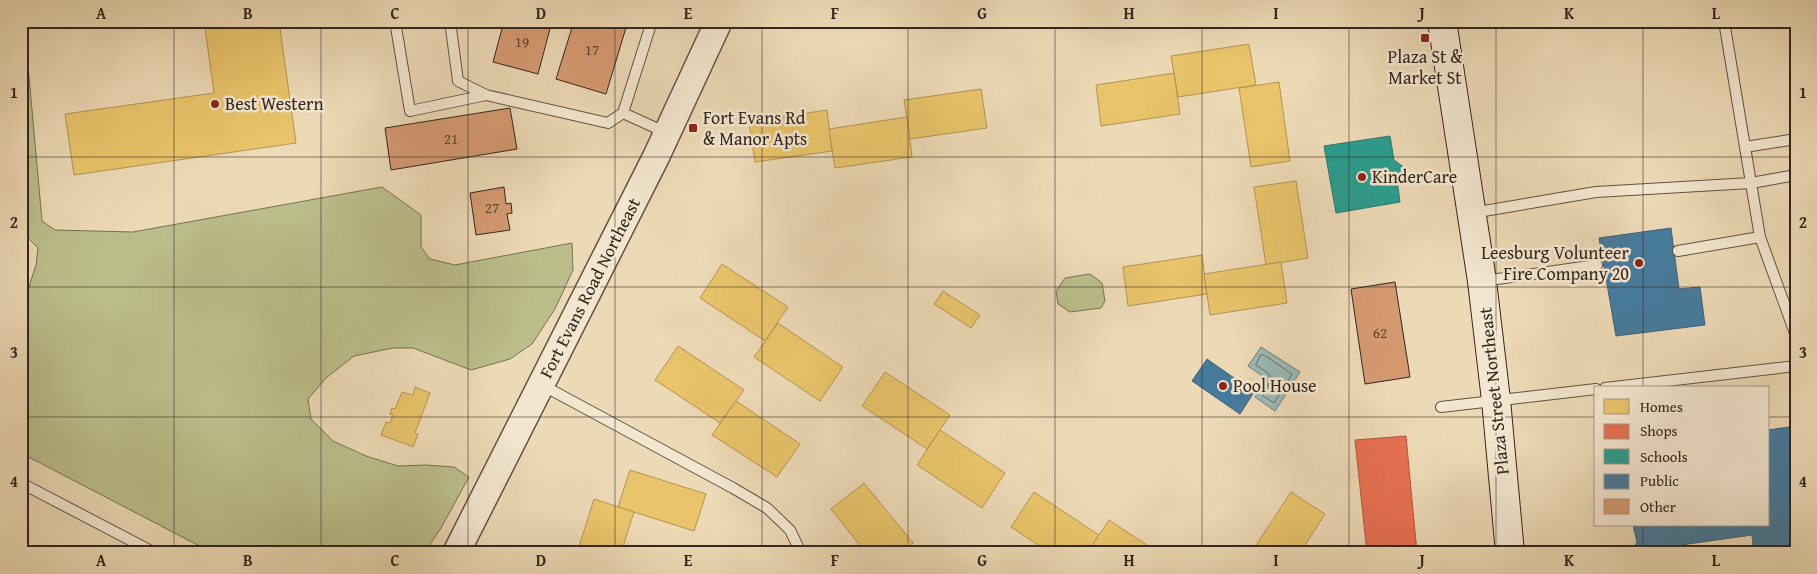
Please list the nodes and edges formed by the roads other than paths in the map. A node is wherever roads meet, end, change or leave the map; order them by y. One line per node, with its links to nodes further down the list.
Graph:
1 (395, 21): 7 (lane)
2 (450, 21): 7 (lane)
3 (652, 21): 8 (lane)
4 (719, 21): 9 (street, Fort Evans Road Northeast)
5 (1442, 21): 14 (main road, Plaza Street Northeast)
6 (1724, 21): 11 (lane)
7 (486, 95): 8 (lane)
8 (623, 113): 9 (lane)
9 (667, 133): 21 (street, Fort Evans Road Northeast)
10 (1796, 139): 11 (lane)
11 (1745, 147): 13 (lane)
12 (1796, 175): 13 (lane)
13 (1751, 183): 14 (lane); 15 (lane)
14 (1472, 213): 18 (main road, Plaza Street Northeast)
15 (1760, 237): 16 (lane); 19 (lane)
16 (1678, 251)
17 (1597, 265): 18 (lane)
18 (1482, 281): 24 (main road, Plaza Street Northeast)
19 (1796, 336)
20 (1796, 366): 22 (lane)
21 (541, 384): 28 (street, Fort Evans Road Northeast); 29 (lane)
22 (1622, 386)
23 (1594, 389): 24 (lane)
24 (1496, 400): 25 (lane); 30 (main road, Plaza Street Northeast)
25 (1441, 407)
26 (21, 483): 27 (lane)
27 (155, 553)
28 (456, 553)
29 (801, 553)
30 (1510, 553)

